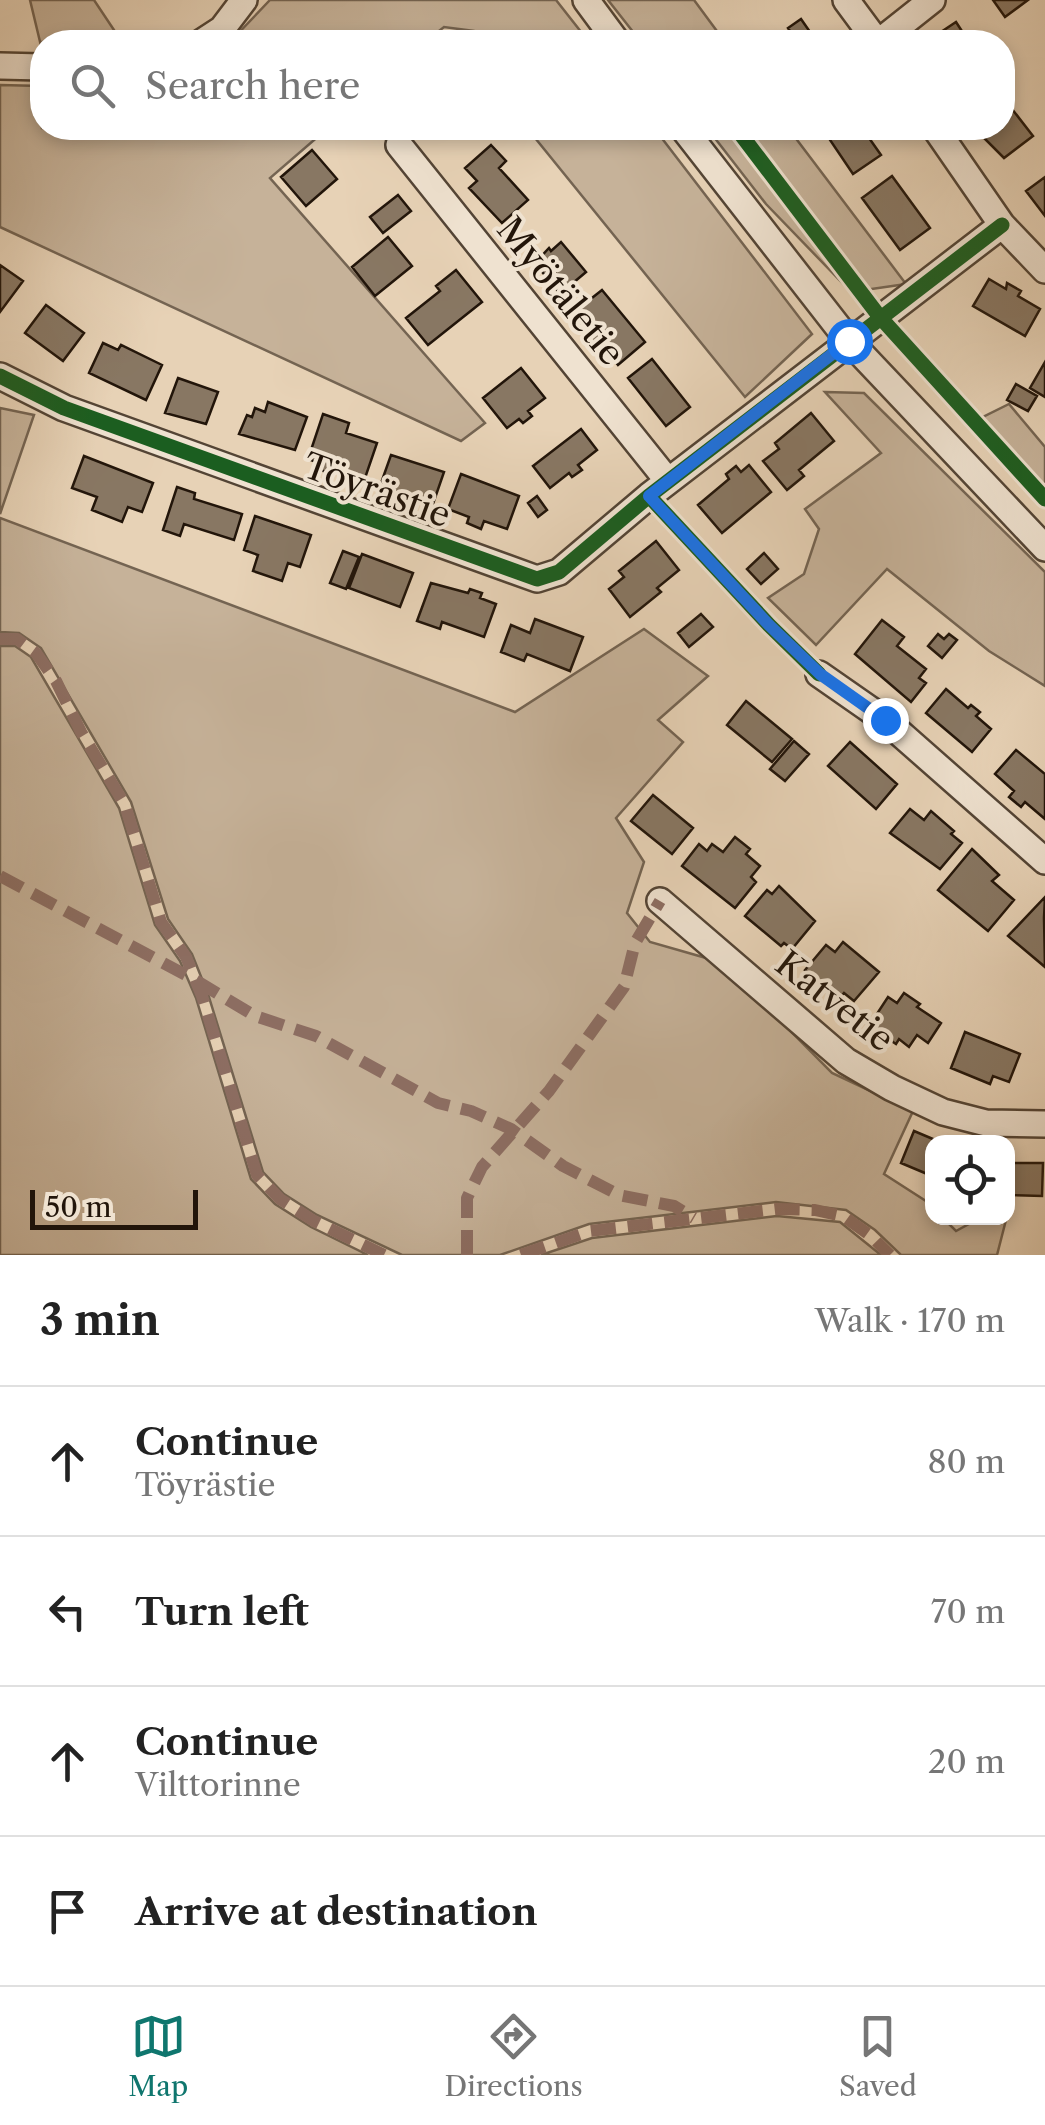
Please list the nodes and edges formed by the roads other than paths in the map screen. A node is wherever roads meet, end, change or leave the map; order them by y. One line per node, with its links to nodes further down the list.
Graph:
1 (244, 0): 5 (street)
2 (586, 0): 6 (street)
3 (846, 0): 7 (street)
4 (932, 0): 8 (street)
5 (220, 30)
6 (608, 30)
7 (869, 30)
8 (893, 30)
9 (0, 66): 10 (street)
10 (30, 67)
11 (692, 140): 16 (street)
12 (943, 140): 14 (street)
13 (398, 145): 18 (street, Myötäletie)
14 (1002, 225): 15 (street); 16 (street, Töyrästie)
15 (1045, 270)
16 (849, 341): 18 (street, Töyrästie); 19 (street)
17 (0, 376): 18 (street, Töyrästie)
18 (668, 481)
19 (1045, 548)
20 (820, 674): 21 (street)
21 (1045, 861)
22 (660, 901): 23 (street, Katvetie)
23 (1045, 1124)

